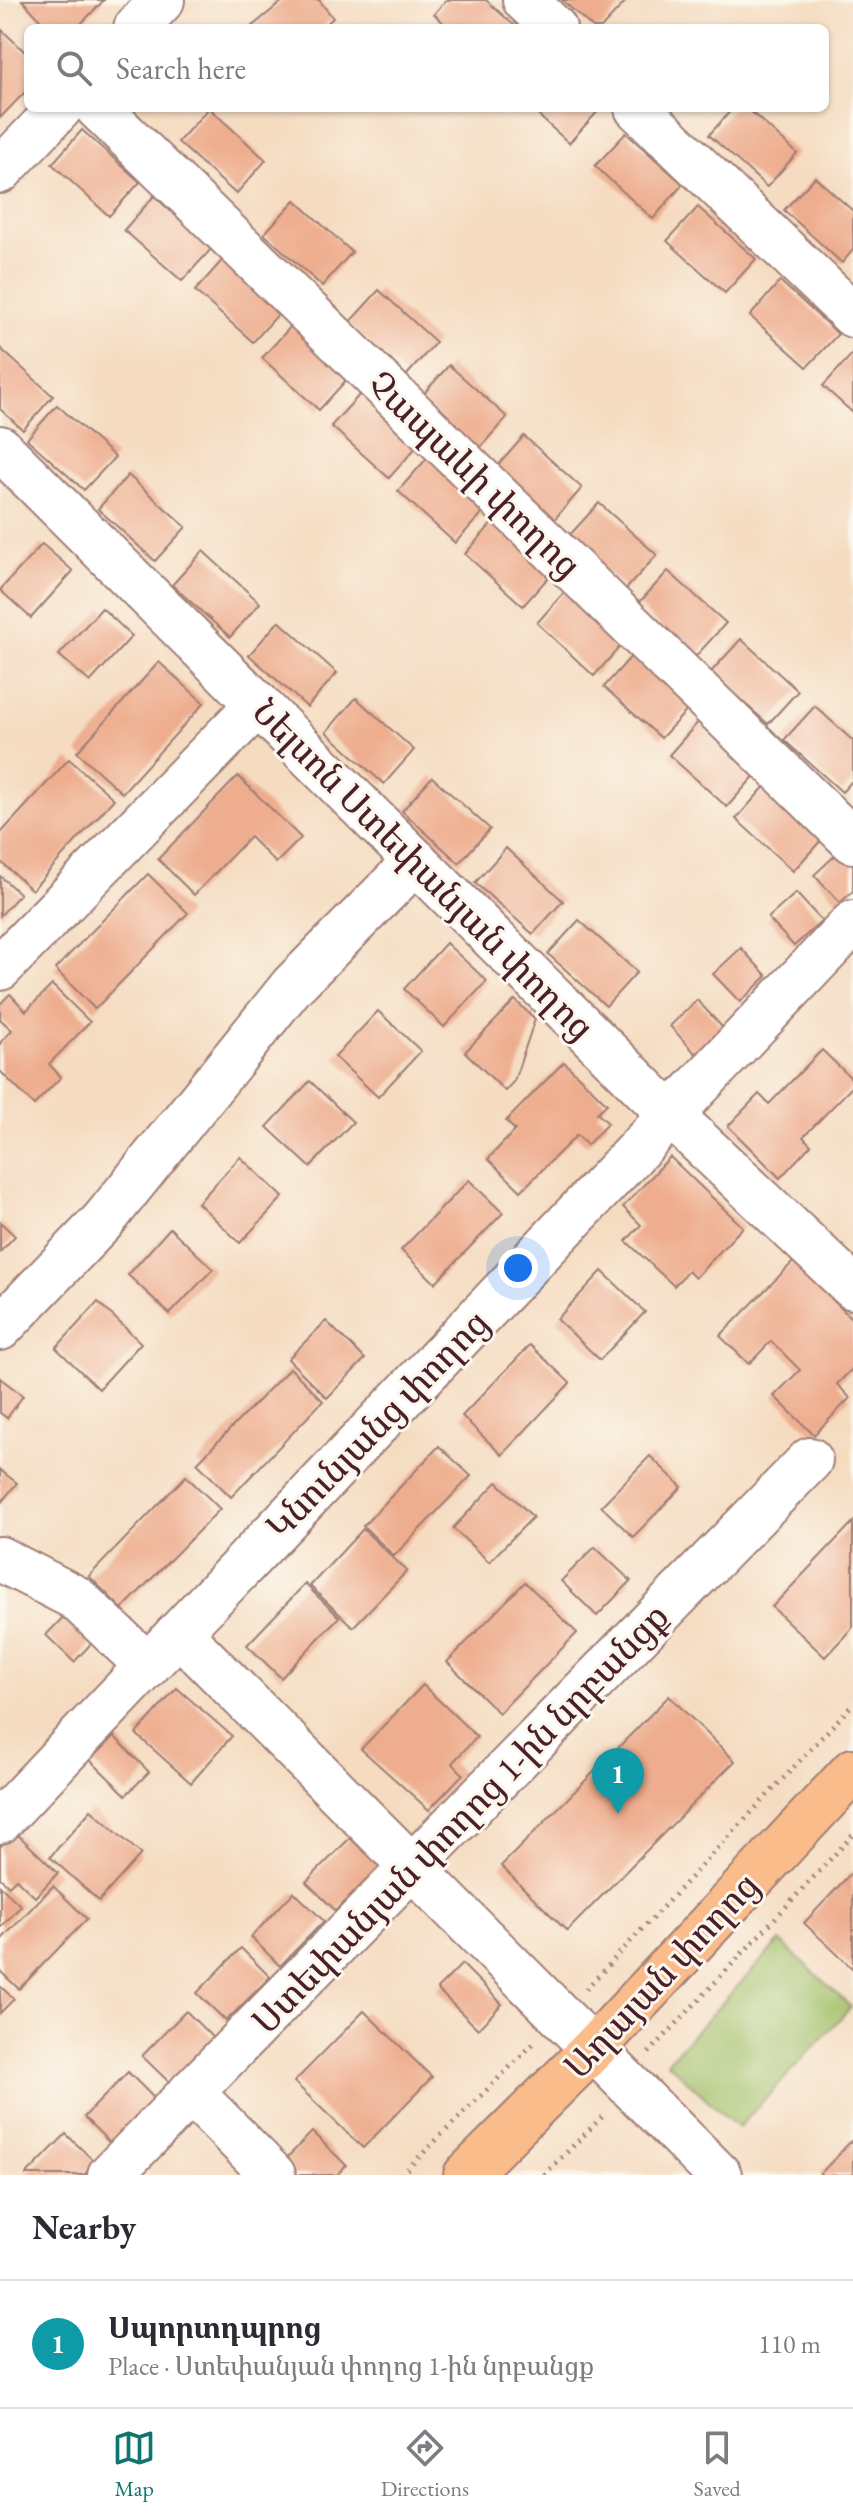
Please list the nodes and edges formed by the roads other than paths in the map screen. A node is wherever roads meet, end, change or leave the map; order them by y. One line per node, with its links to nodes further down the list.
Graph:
1 (162, 0): 3 (street)
2 (525, 0): 4 (street)
3 (140, 24)
4 (550, 24)
5 (56, 112): 8 (street)
6 (102, 112): 12 (street, Չապաևի փողոց)
7 (641, 112): 9 (street)
8 (0, 171)
9 (853, 315)
10 (0, 448): 11 (street, Նելսոն Ստեփանյան փողոց)
11 (258, 704): 13 (street, Նելսոն Ստեփանյան փողոց); 15 (street)
12 (853, 841)
13 (416, 861): 16 (street, Նելսոն Ստեփանյան փողոց); 18 (street)
14 (853, 923): 16 (street, Կնունյանց փողոց)
15 (0, 968)
16 (671, 1115): 17 (street, Նելսոն Ստեփանյան փողոց); 21 (street, Կնունյանց փողոց)
17 (853, 1287)
18 (0, 1328)
19 (810, 1460): 25 (street, Ստեփանյան փողոց 1-ին նրբանցք)
20 (0, 1559): 22 (street)
21 (179, 1633): 22 (street, Կնունյանց փողոց); 25 (street)
22 (147, 1665): 24 (street, Կնունյանց փողոց)
23 (853, 1771): 26 (main road, Աղայան փողոց)
24 (0, 1821)
25 (411, 1868): 26 (street); 27 (street, Ստեփանյան փողոց 1-ին նրբանցք)
26 (593, 2049): 30 (main road, Աղայան փողոց); 31 (street)
27 (191, 2092): 28 (street, Ստեփանյան փողոց 1-ին նրբանցք); 29 (street)
28 (110, 2175)
29 (273, 2175)
30 (466, 2175)
31 (719, 2175)

